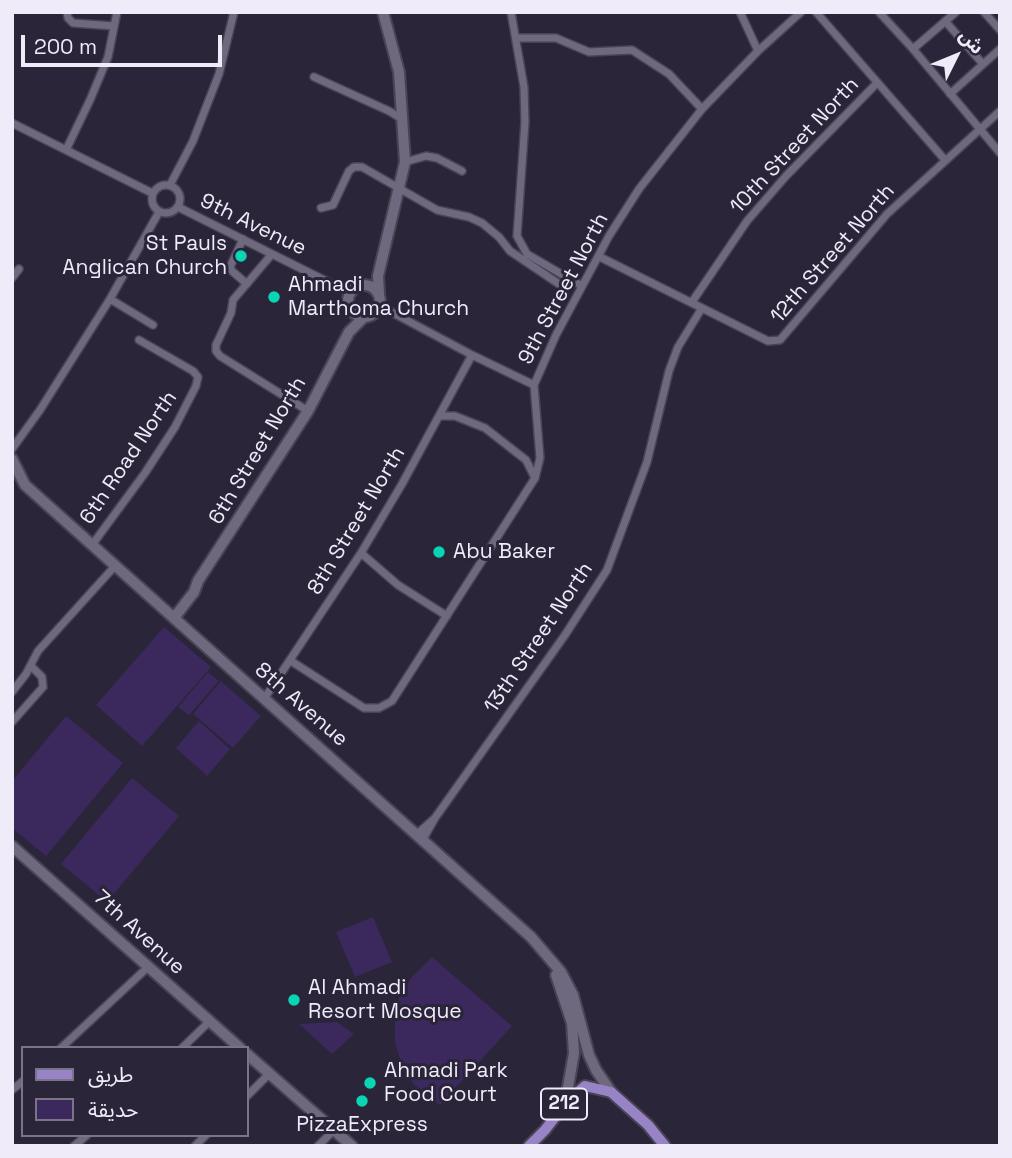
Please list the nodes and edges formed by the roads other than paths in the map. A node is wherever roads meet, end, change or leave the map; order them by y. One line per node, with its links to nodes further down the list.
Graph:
1 (67, 12): 13 (street)
2 (117, 12): 13 (street)
3 (234, 12): 33 (street)
4 (383, 12): 25 (main road)
5 (511, 12): 15 (street)
6 (740, 12): 18 (street)
7 (801, 12): 18 (street, 9th Street North)
8 (816, 12): 21 (street)
9 (956, 12): 12 (street)
10 (984, 12): 14 (street)
11 (884, 14): 17 (street)
12 (945, 21): 17 (street); 19 (street)
13 (114, 26): 28 (street)
14 (1000, 30)
15 (517, 38): 23 (street); 48 (street)
16 (1000, 49): 19 (street)
17 (913, 50): 22 (street)
18 (758, 51): 23 (street, 9th Street North)
19 (983, 64): 22 (street)
20 (314, 77): 25 (street)
21 (877, 83): 30 (street); 52 (street, 10th Street North)
22 (950, 94): 27 (street)
23 (702, 109): 41 (street, 9th Street North)
24 (1000, 111): 27 (street, 12th Street North)
25 (403, 119): 31 (main road)
26 (12, 123): 28 (street)
27 (979, 130): 29 (street); 30 (street, 12th Street North)
28 (66, 150): 35 (street)
29 (1000, 153)
30 (945, 160): 53 (street, 12th Street North)
31 (405, 162): 32 (street); 34 (main road)
32 (462, 171)
33 (170, 185): 35 (street); 36 (street)
34 (400, 190): 37 (street); 42 (main road); 47 (street)
35 (152, 193): 38 (street)
36 (178, 207): 38 (street); 39 (street, 9th Avenue)
37 (321, 208)
38 (159, 212): 50 (street)
39 (243, 239): 40 (street, 9th Avenue); 45 (street)
40 (272, 254): 45 (street); 49 (street, 9th Avenue)
41 (598, 256): 48 (street, 9th Street North); 52 (street, 12th Street North)
42 (382, 261): 46 (main road); 51 (main road)
43 (19, 269): 44 (street)
44 (12, 278)
45 (247, 284): 61 (street)
46 (365, 284): 49 (main road); 51 (main road)
47 (562, 286)
48 (582, 286): 60 (street, 9th Street North)
49 (350, 293): 54 (main road)
50 (110, 299): 56 (street); 63 (street)
51 (379, 300): 55 (main road); 59 (street)
52 (692, 302): 53 (street, 12th Street North)
53 (702, 307): 75 (street, 13th Street North)
54 (351, 309): 55 (main road); 57 (main road, 6th Street North)
55 (364, 317): 57 (main road, 6th Street North)
56 (153, 325)
57 (346, 338): 61 (main road, 6th Street North)
58 (139, 340): 65 (street, 6th Road North)
59 (472, 355): 60 (street); 62 (street, 8th Street North)
60 (534, 385): 64 (street, 9th Street North)
61 (308, 411): 68 (main road, 6th Street North)
62 (439, 416): 64 (street); 66 (street, 8th Street North)
63 (14, 464): 65 (main road, 8th Avenue)
64 (535, 478): 69 (street, 9th Street North)
65 (92, 545): 67 (main road, 8th Avenue)
66 (361, 553): 69 (street); 70 (street, 8th Street North)
67 (115, 566): 68 (main road, 8th Avenue); 71 (street)
68 (172, 616): 73 (main road, 8th Avenue)
69 (447, 616): 70 (street, 9th Street North)
70 (291, 661): 73 (street, 8th Street North)
71 (30, 666): 72 (street); 74 (street)
72 (12, 692)
73 (264, 699): 75 (main road, 8th Avenue)
74 (12, 722)
75 (420, 836): 77 (main road, 8th Avenue)
76 (12, 846): 78 (main road, 7th Avenue)
77 (549, 956): 85 (main road, 8th Avenue); 87 (main road, 8th Avenue)
78 (148, 967): 79 (main road, 7th Avenue); 80 (street)
79 (210, 1021): 81 (street); 82 (main road, 7th Avenue)
80 (63, 1046)
81 (184, 1046)
82 (238, 1046)
83 (248, 1055): 84 (main road)
84 (270, 1074): 86 (street); 88 (main road)
85 (611, 1093): 87 (main road, 212); 92 (main road, 212)
86 (248, 1095)
87 (565, 1104): 91 (main road, 212)
88 (334, 1130): 89 (street); 90 (main road)
89 (318, 1146)
90 (352, 1146)
91 (529, 1146)
92 (665, 1146)

